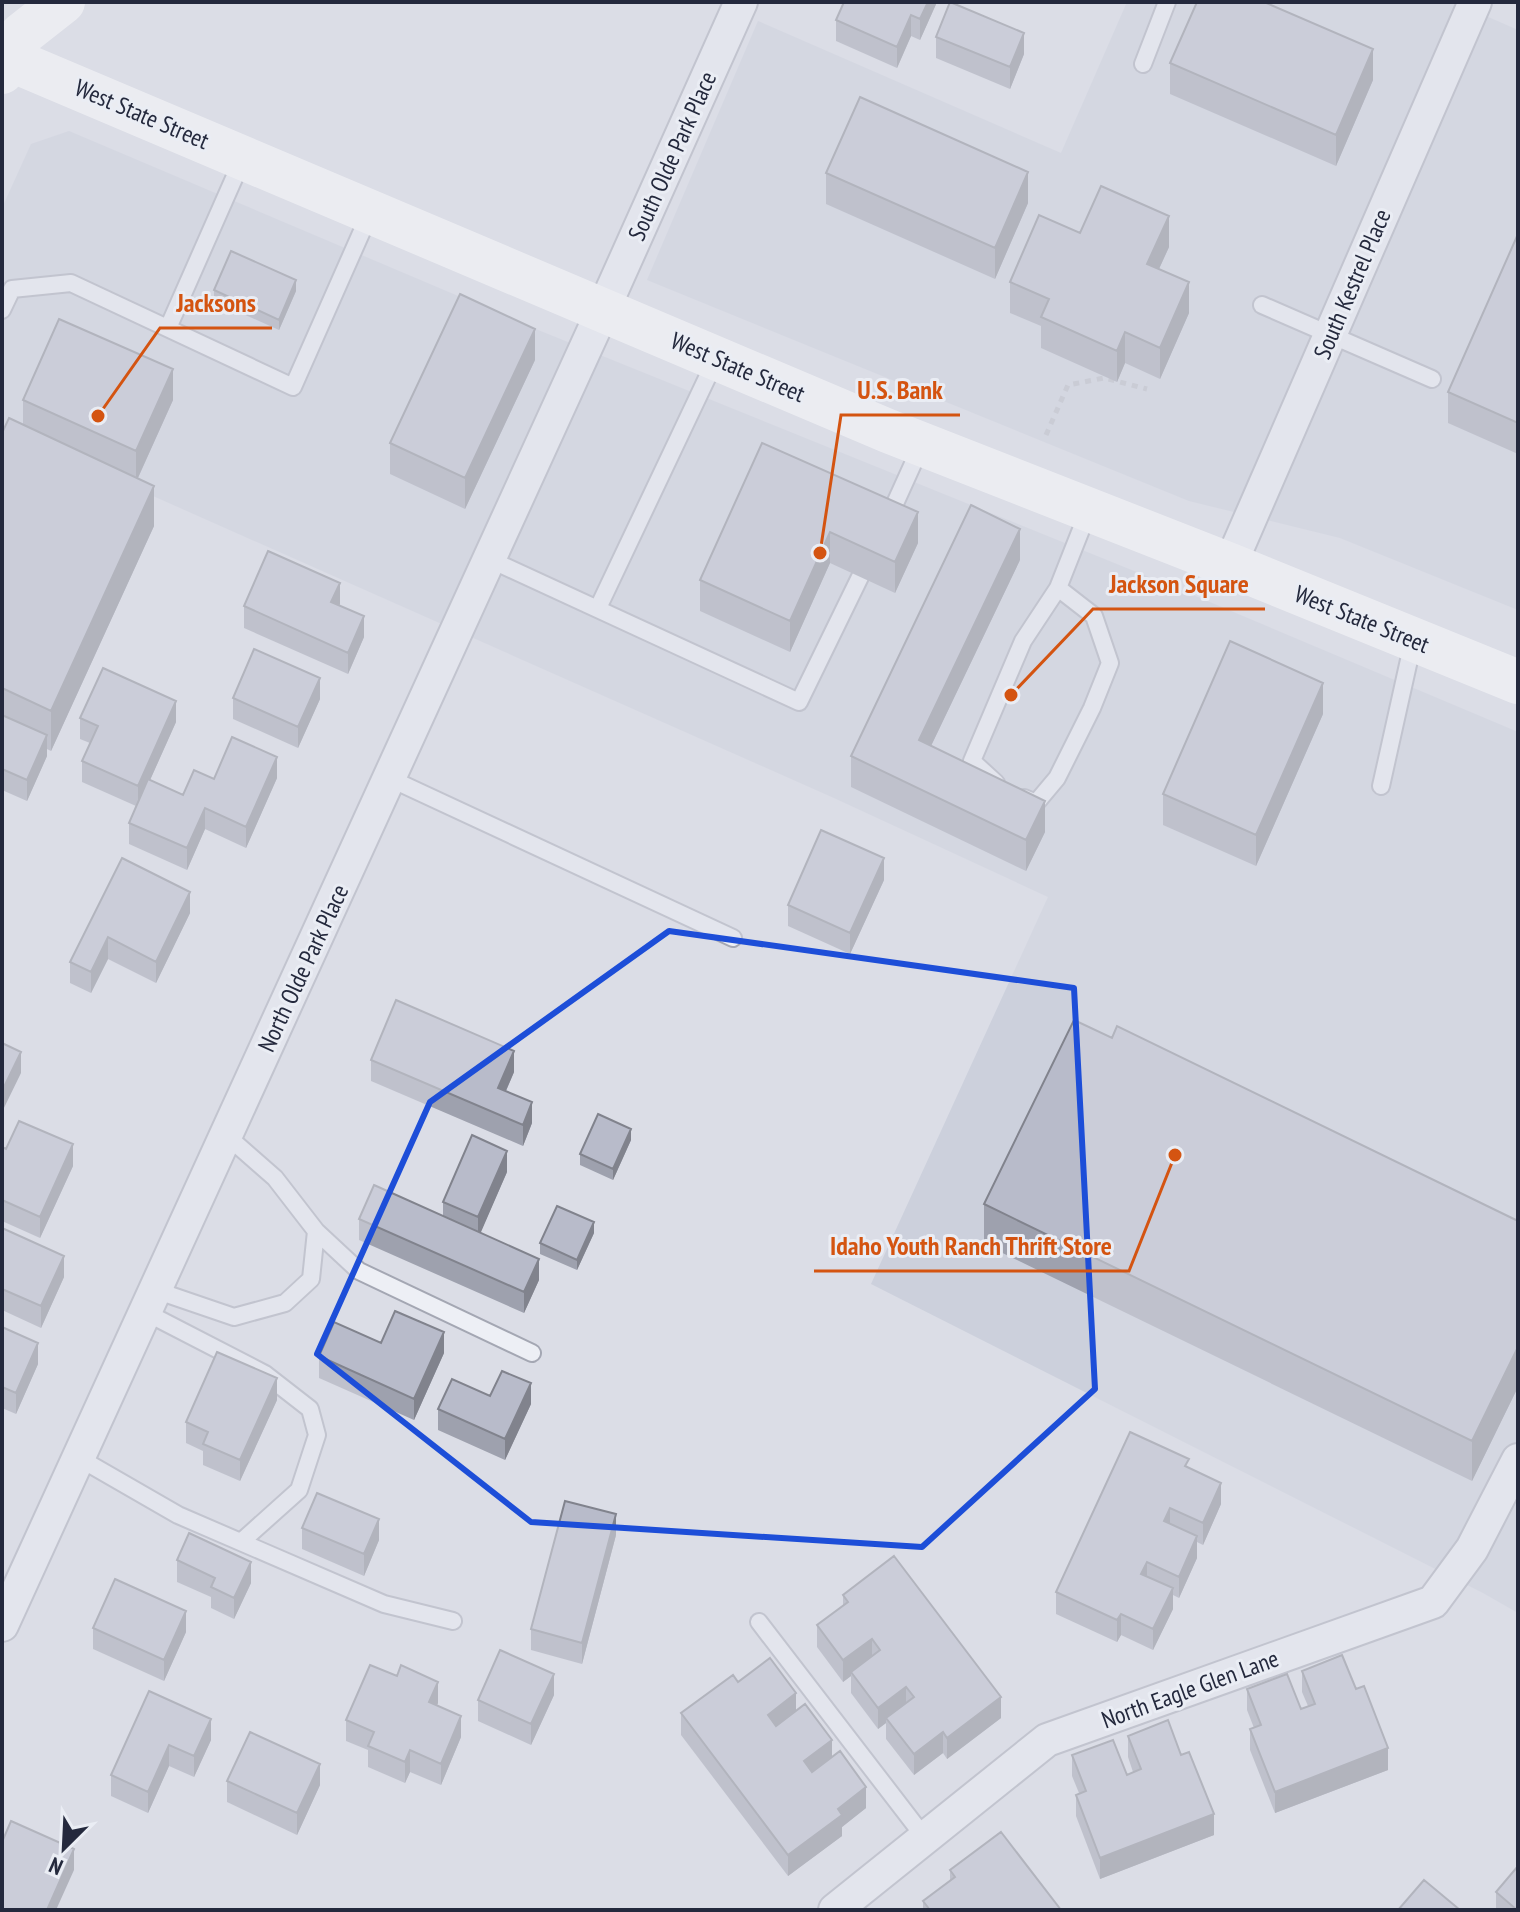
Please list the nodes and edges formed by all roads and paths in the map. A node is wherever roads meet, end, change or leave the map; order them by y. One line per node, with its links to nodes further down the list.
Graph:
1 (63, 2): 5 (main road)
2 (741, 2): 11 (street, South Olde Park Place)
3 (1167, 2): 6 (lane)
4 (1467, 4): 13 (street, South Kestrel Place)
5 (10, 45): 7 (main road, West State Street)
6 (1143, 64)
7 (244, 158): 8 (main road, West State Street); 12 (lane)
8 (371, 211): 11 (main road, West State Street); 12 (lane)
9 (1262, 305): 13 (lane)
10 (2, 310): 12 (lane)
11 (603, 310): 14 (main road, West State Street); 21 (street, North Olde Park Place)
12 (168, 328)
13 (1330, 335): 15 (lane); 22 (street, South Kestrel Place)
14 (716, 358): 18 (main road, West State Street); 25 (lane)
15 (1432, 379)
16 (1147, 389): 17 (path)
17 (1046, 435)
18 (922, 444): 19 (main road, West State Street); 20 (lane)
19 (1089, 511): 22 (main road, West State Street); 24 (lane)
20 (884, 528)
21 (489, 559): 25 (lane); 28 (street, North Olde Park Place)
22 (1230, 565): 26 (main road, West State Street)
23 (860, 577): 25 (lane)
24 (1058, 588): 24 (lane)
25 (598, 608)
26 (1414, 640): 27 (main road, West State Street); 29 (lane)
27 (1518, 682)
28 (389, 778): 30 (lane); 31 (street, North Olde Park Place)
29 (1381, 786)
30 (733, 938)
31 (226, 1135): 32 (lane); 33 (street, North Olde Park Place)
32 (316, 1231): 33 (lane); 34 (lane)
33 (150, 1301): 35 (street, North Olde Park Place); 37 (lane)
34 (532, 1353)
35 (79, 1458): 37 (lane); 40 (street, North Olde Park Place)
36 (1518, 1460): 41 (street, North Eagle Glen Lane)
37 (241, 1542): 38 (lane)
38 (453, 1621)
39 (759, 1622): 41 (lane)
40 (2, 1625)
41 (925, 1838): 42 (street, North Eagle Glen Lane)
42 (851, 1901)

